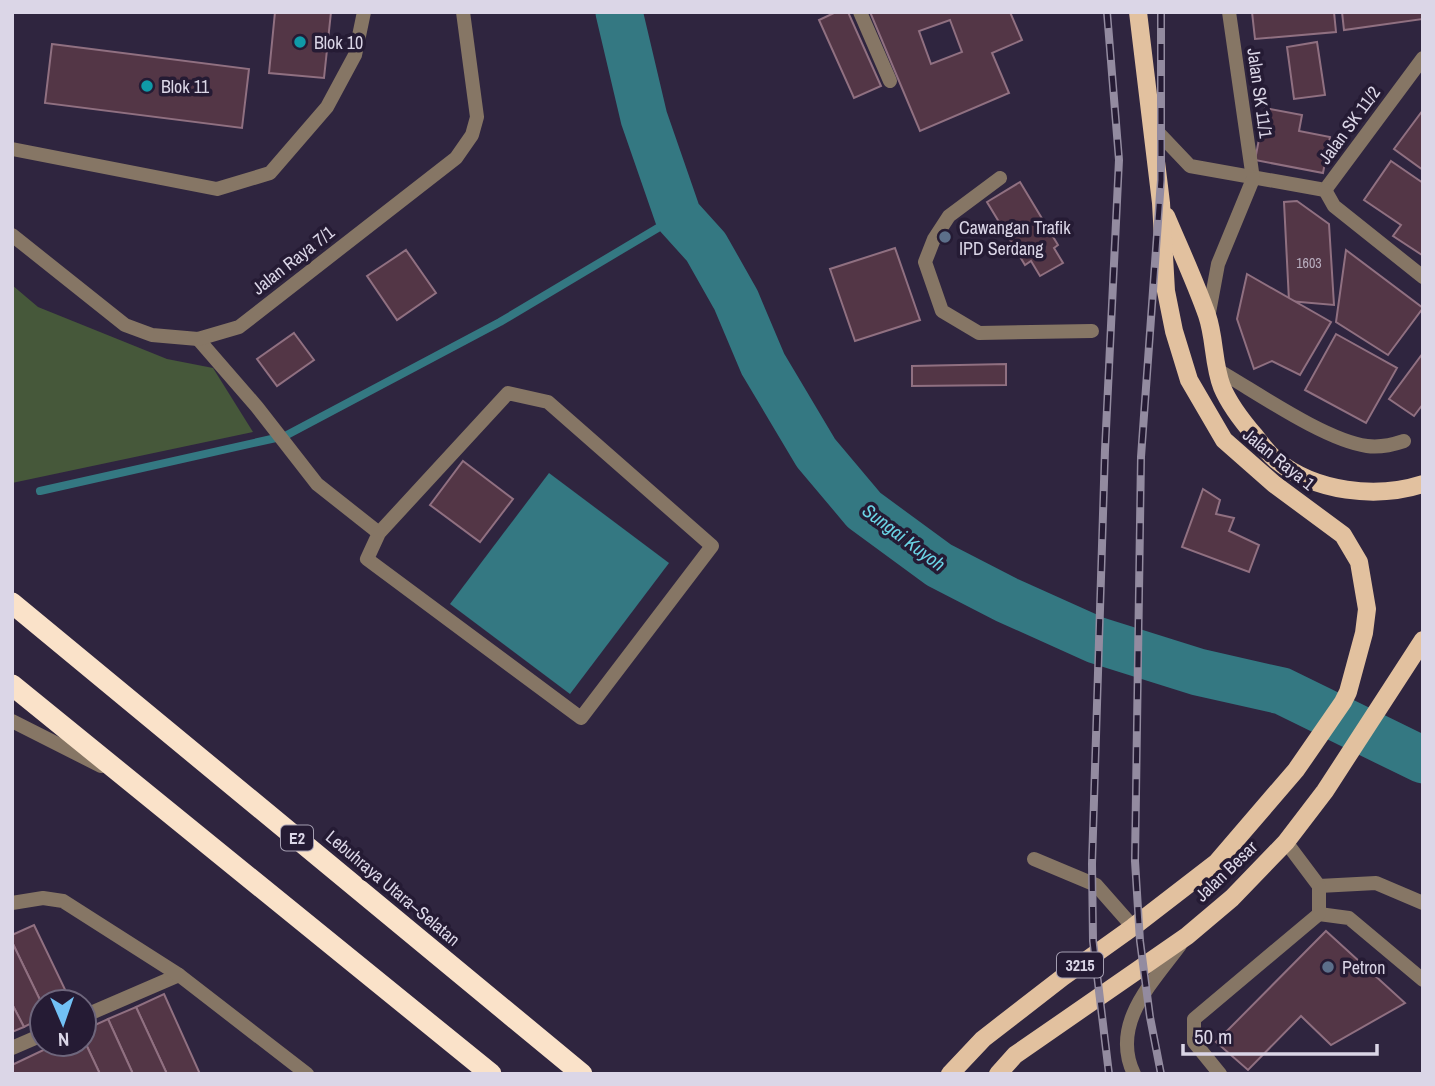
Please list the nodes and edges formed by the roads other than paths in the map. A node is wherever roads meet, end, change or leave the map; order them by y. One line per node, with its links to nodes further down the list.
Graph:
1 (364, 12): 9 (street)
2 (463, 12): 18 (street, Jalan Raya 7/1)
3 (860, 12): 7 (street)
4 (1138, 12): 8 (main road, Jalan Raya 1)
5 (1229, 12): 11 (street, Jalan SK 11/1)
6 (1423, 58): 12 (street, Jalan SK 11/2)
7 (890, 81)
8 (1152, 126): 11 (street, Jalan SK 11/2); 13 (main road, Jalan Raya 1)
9 (12, 149)
10 (1000, 178): 17 (street)
11 (1252, 179): 12 (street, Jalan SK 11/2); 16 (street)
12 (1325, 190): 15 (street)
13 (1161, 203): 16 (main road, Jalan Raya 1); 26 (main road, Jalan Raya 1)
14 (12, 235): 18 (street, Jalan Raya 7/1)
15 (1423, 277)
16 (1208, 318): 19 (main road, Jalan Raya 1)
17 (1092, 331)
18 (198, 339): 22 (street)
19 (1216, 369): 20 (street); 21 (main road, Jalan Raya 1)
20 (1404, 441)
21 (1423, 484)
22 (379, 533): 22 (street)
23 (12, 603): 42 (highway, Lebuhraya Utara–Selatan / E2)
24 (1423, 640): 29 (main road, Jalan Besar / 3215)
25 (12, 685): 28 (highway)
26 (1348, 692): 35 (main road, Jalan Besar / 3215)
27 (12, 721): 28 (street)
28 (121, 776): 41 (highway)
29 (1286, 842): 31 (street); 36 (main road, Jalan Besar / 3215)
30 (1034, 859): 35 (street)
31 (1319, 886): 33 (street); 34 (street)
32 (12, 903): 37 (street)
33 (1423, 903)
34 (1319, 914): 38 (street); 46 (street)
35 (1133, 927): 43 (main road, Jalan Besar / 3215)
36 (1187, 936): 44 (main road, Jalan Besar / 3215); 45 (street)
37 (178, 975): 39 (street); 40 (street)
38 (1423, 980)
39 (98, 1010)
40 (307, 1074)
41 (491, 1074)
42 (582, 1074)
43 (950, 1074)
44 (998, 1074)
45 (1134, 1074)
46 (1220, 1074)

